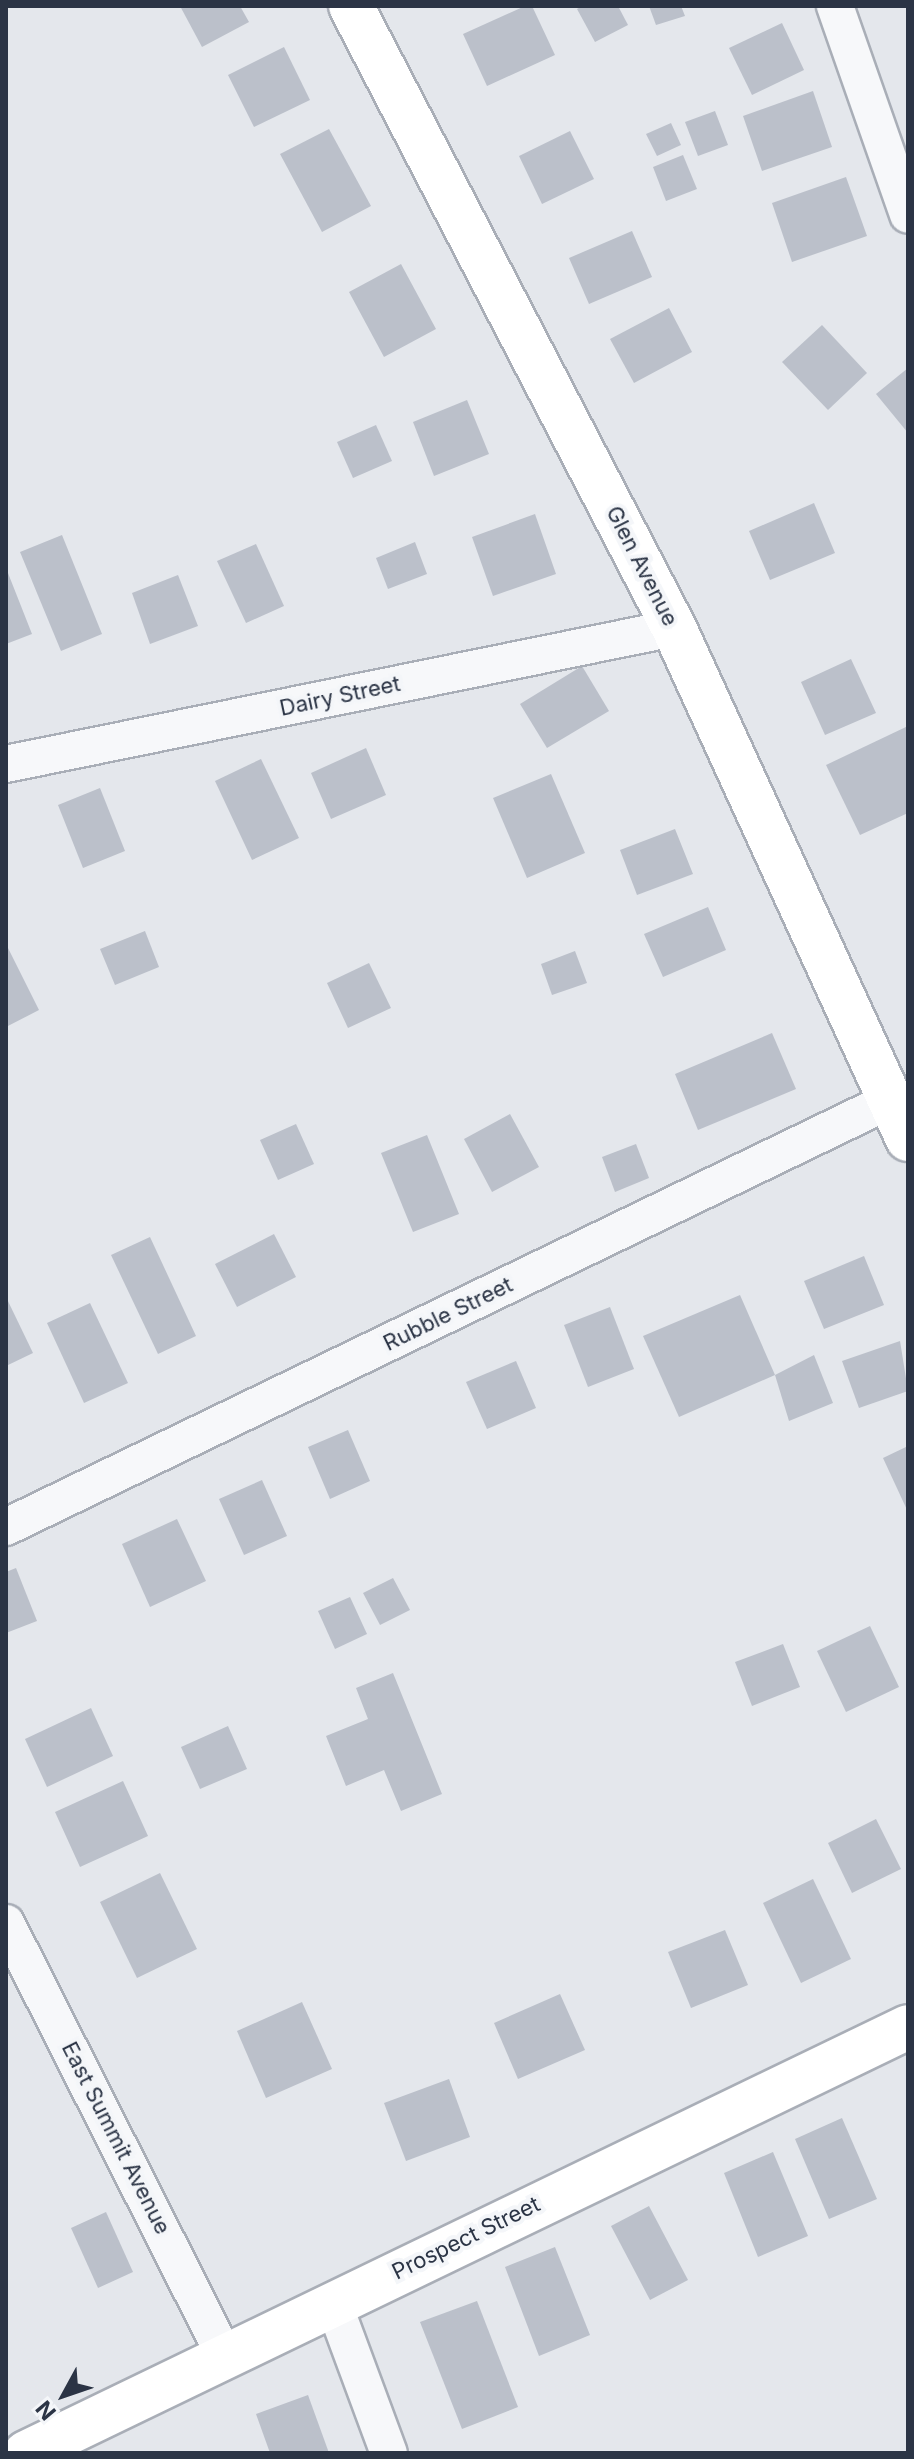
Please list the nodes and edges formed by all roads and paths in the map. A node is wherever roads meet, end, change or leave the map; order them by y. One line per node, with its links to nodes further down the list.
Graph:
1 (351, 6): 4 (street, Glen Avenue)
2 (835, 6): 3 (street)
3 (908, 215)
4 (674, 628): 5 (street, Dairy Street); 6 (street, Glen Avenue)
5 (6, 764)
6 (891, 1100): 7 (street, Glen Avenue); 8 (street, Rubble Street)
7 (908, 1139)
8 (6, 1527)
9 (6, 1923): 12 (street, East Summit Avenue)
10 (908, 2027): 11 (street, Prospect Street)
11 (333, 2302): 12 (street, Prospect Street); 14 (street)
12 (224, 2354): 13 (street, Prospect Street)
13 (26, 2453)
14 (389, 2453)

